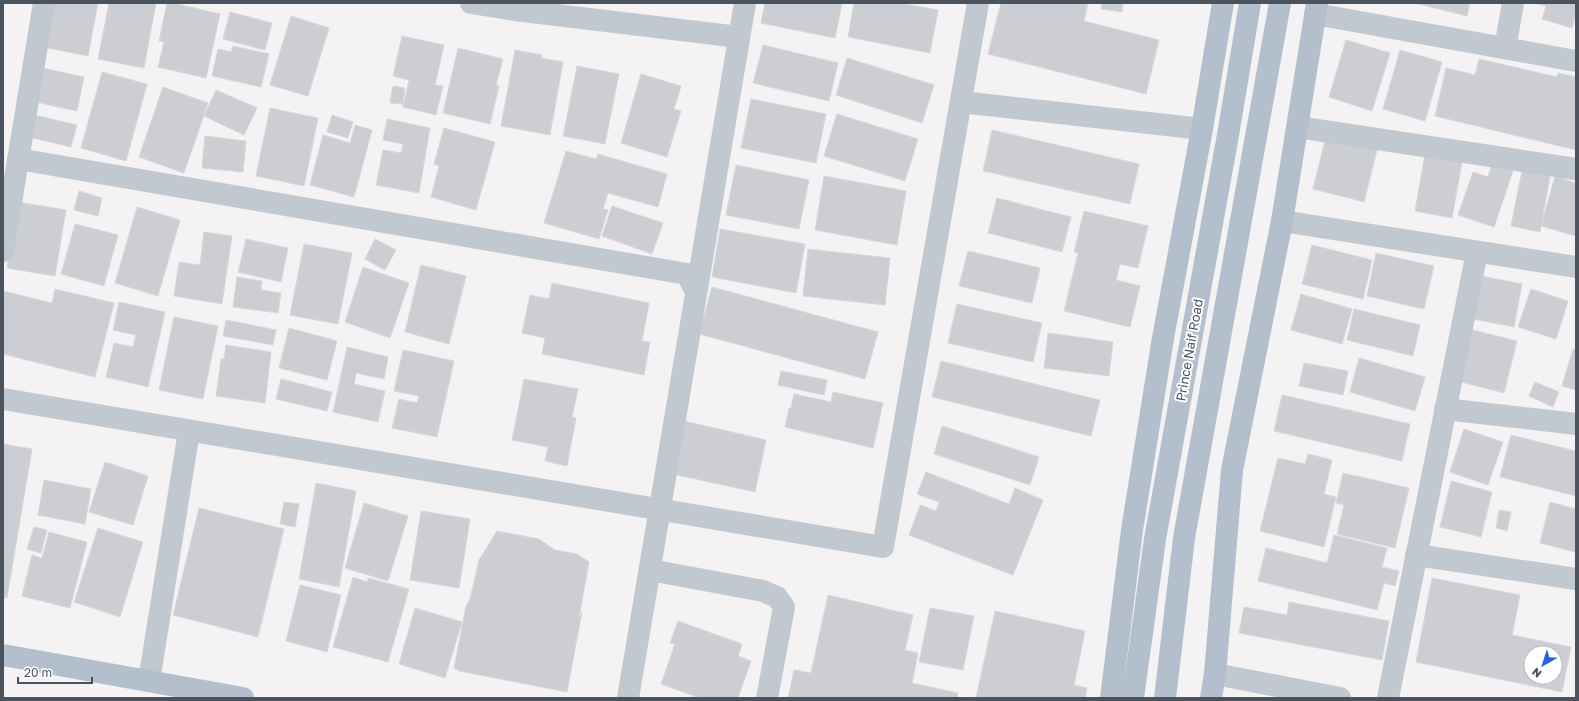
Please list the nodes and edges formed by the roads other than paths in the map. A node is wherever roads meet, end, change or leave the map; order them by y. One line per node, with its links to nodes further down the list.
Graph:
1 (44, 3): 17 (street)
2 (471, 3): 9 (street)
3 (745, 3): 11 (street)
4 (978, 3): 14 (street)
5 (1223, 3): 16 (main road, Prince Naif Road)
6 (1250, 3): 39 (main road, Prince Naif Road)
7 (1280, 3): 40 (main road)
8 (1513, 3): 12 (street)
9 (515, 6): 11 (street)
10 (1316, 9): 12 (street); 15 (main road)
11 (740, 37): 23 (street)
12 (1505, 48): 13 (street)
13 (1576, 61)
14 (961, 102): 16 (street); 28 (street)
15 (1297, 126): 18 (street); 19 (main road)
16 (1202, 129): 38 (main road, Prince Naif Road)
17 (18, 159): 20 (street); 23 (street)
18 (1576, 169)
19 (1282, 221): 21 (street); 33 (main road)
20 (3, 251)
21 (1477, 252): 22 (street); 25 (street)
22 (1576, 267)
23 (696, 292): 28 (street)
24 (3, 399): 27 (street)
25 (1445, 409): 26 (street); 29 (street)
26 (1576, 424)
27 (189, 430): 28 (street); 34 (street)
28 (660, 510): 30 (street)
29 (1416, 555): 31 (street); 43 (street)
30 (650, 570): 36 (street); 37 (street)
31 (1576, 579)
32 (3, 655): 34 (main road)
33 (1215, 674): 41 (main road); 42 (street)
34 (149, 681): 35 (main road)
35 (243, 698)
36 (628, 698)
37 (768, 698)
38 (1111, 698)
39 (1134, 698)
40 (1164, 698)
41 (1211, 698)
42 (1340, 698)
43 (1388, 698)

